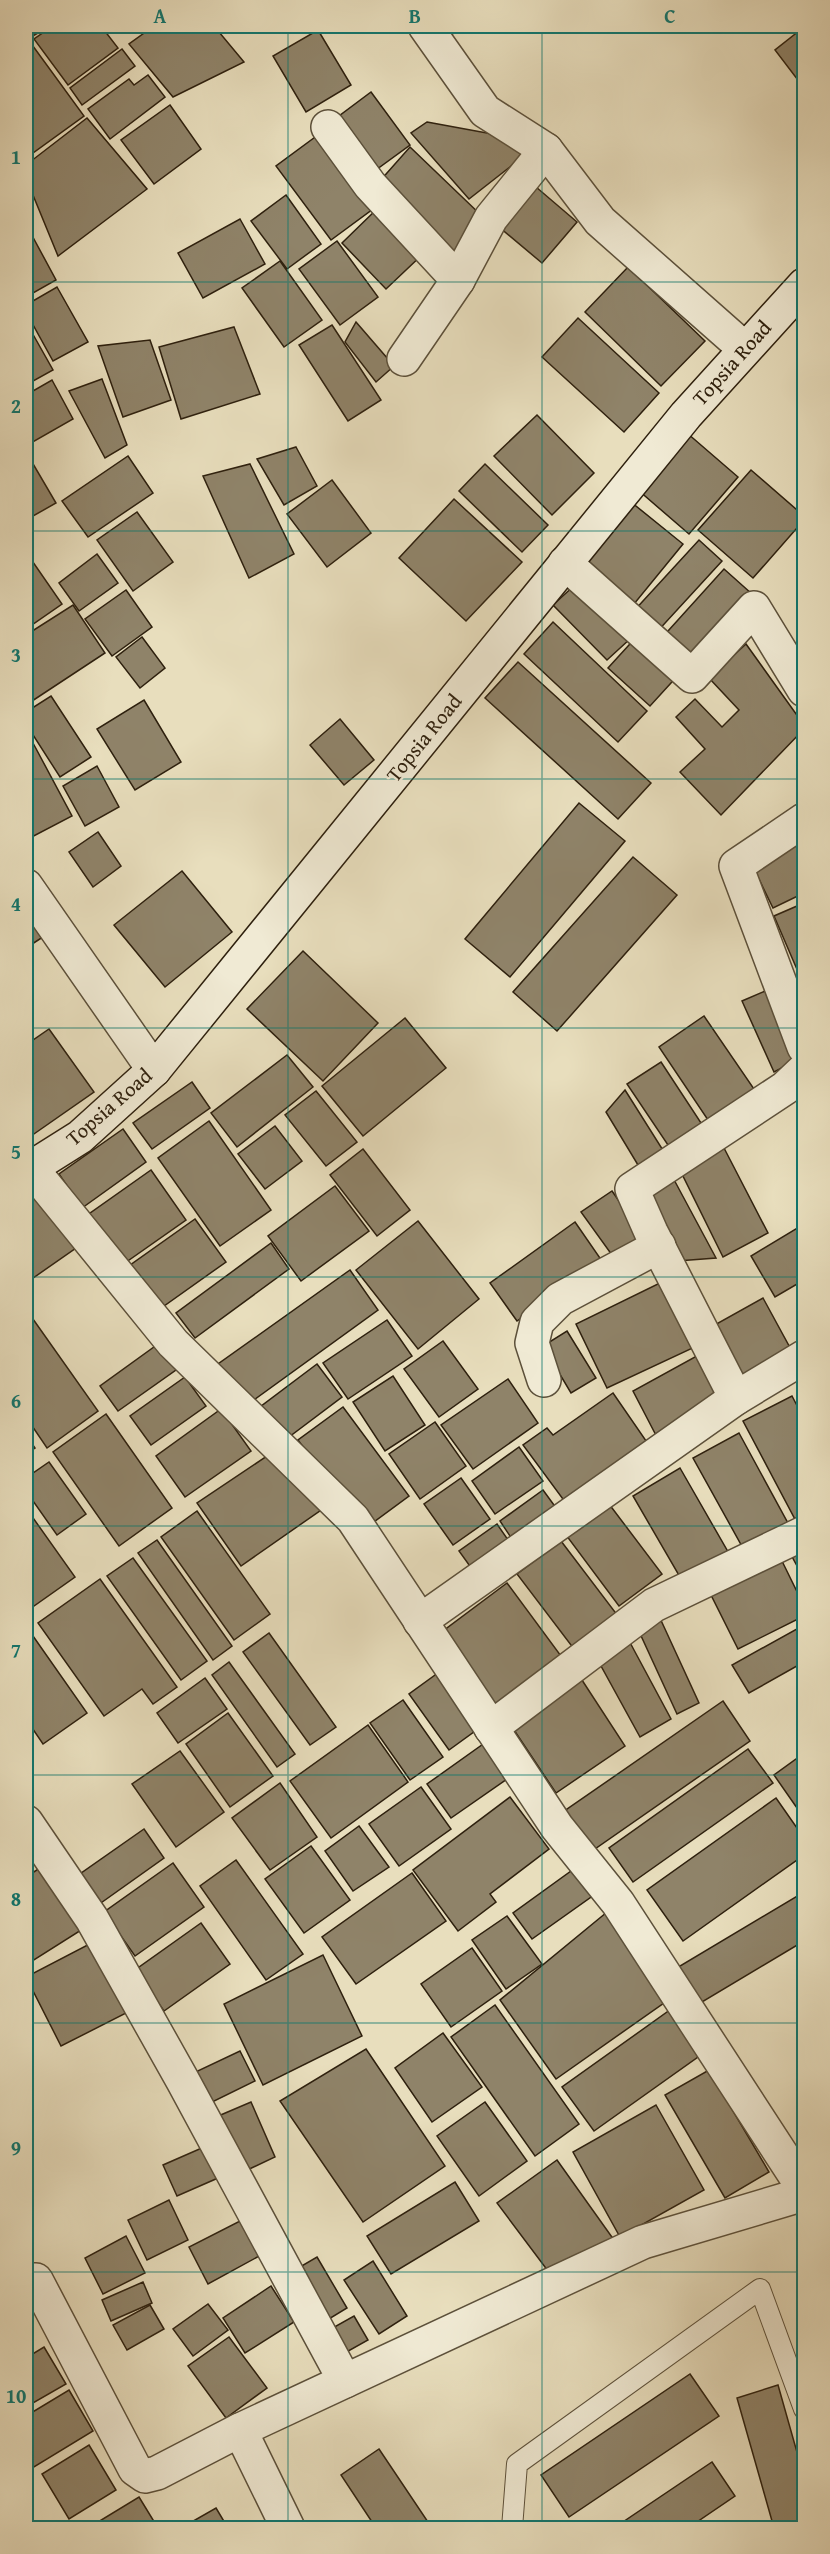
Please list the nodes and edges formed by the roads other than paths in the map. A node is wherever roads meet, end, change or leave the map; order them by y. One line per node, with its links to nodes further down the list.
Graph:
1 (425, 26): 3 (street)
2 (328, 127): 4 (street)
3 (546, 150): 4 (street); 6 (street)
4 (458, 280): 7 (street)
5 (804, 285): 6 (street, Topsia Road)
6 (745, 348): 8 (street, Topsia Road)
7 (404, 359)
8 (565, 563): 9 (street); 13 (street, Topsia Road)
9 (804, 690)
10 (804, 820): 12 (street)
11 (26, 886): 13 (street)
12 (804, 1047)
13 (153, 1070): 15 (street, Topsia Road)
14 (804, 1070): 16 (street)
15 (28, 1169): 21 (street)
16 (658, 1246): 18 (street); 19 (street)
17 (804, 1357): 19 (street)
18 (544, 1380)
19 (736, 1398): 21 (street)
20 (804, 1533): 22 (street)
21 (420, 1621): 22 (street)
22 (491, 1728): 24 (street)
23 (26, 1822): 27 (street)
24 (804, 2189)
25 (804, 2194): 27 (street)
26 (26, 2281): 29 (street)
27 (345, 2381): 29 (street)
28 (804, 2409): 31 (lane)
29 (240, 2430): 30 (street)
30 (288, 2529)
31 (512, 2529)

